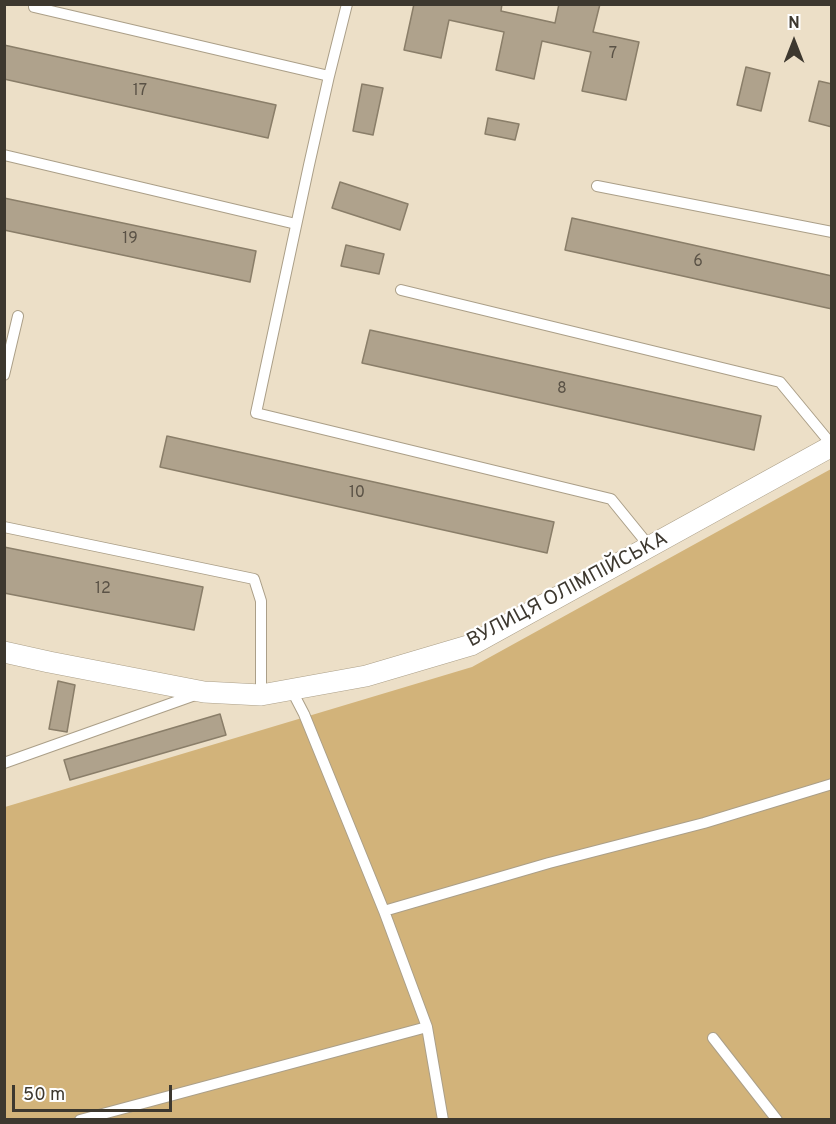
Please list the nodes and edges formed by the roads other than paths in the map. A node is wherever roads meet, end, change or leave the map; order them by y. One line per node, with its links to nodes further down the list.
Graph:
1 (347, 4): 3 (lane)
2 (34, 7): 3 (lane)
3 (328, 76): 6 (lane)
4 (4, 155): 6 (lane)
5 (597, 186): 7 (lane)
6 (296, 224): 13 (lane)
7 (831, 232)
8 (401, 290): 11 (lane)
9 (18, 316): 10 (lane)
10 (4, 375)
11 (831, 446): 13 (street, ВУЛИЦЯ ОЛІМПІЙСЬКА)
12 (4, 527): 17 (lane)
13 (651, 547): 15 (street, ВУЛИЦЯ ОЛІМПІЙСЬКА)
14 (4, 652): 16 (street, ВУЛИЦЯ ОЛІМПІЙСЬКА)
15 (291, 689): 17 (street, ВУЛИЦЯ ОЛІМПІЙСЬКА); 20 (lane)
16 (204, 692): 17 (street, ВУЛИЦЯ ОЛІМПІЙСЬКА); 18 (lane)
17 (261, 695)
18 (4, 763)
19 (831, 784): 20 (lane)
20 (384, 911): 21 (lane)
21 (427, 1027): 23 (lane); 24 (lane)
22 (712, 1038): 25 (lane)
23 (80, 1119)
24 (443, 1119)
25 (777, 1119)

